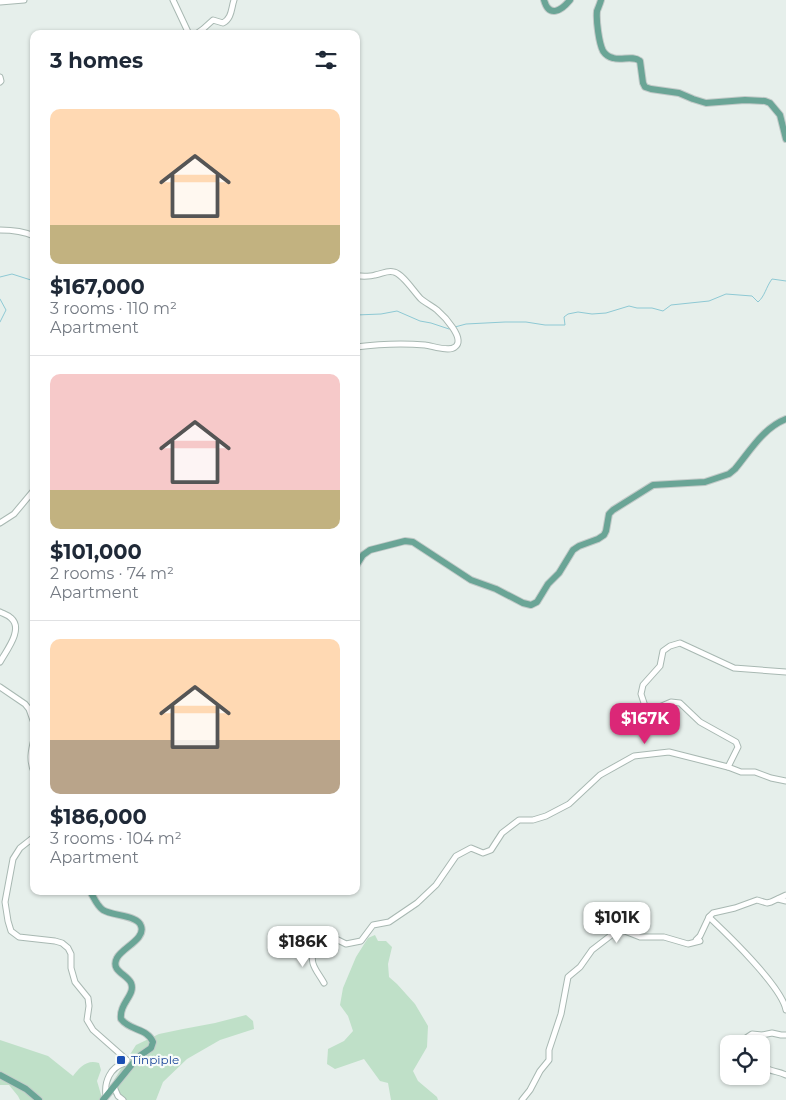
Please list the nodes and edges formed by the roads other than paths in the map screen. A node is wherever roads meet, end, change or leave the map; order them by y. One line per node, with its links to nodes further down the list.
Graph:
1 (24, 0): 7 (street)
2 (173, 0): 8 (street)
3 (234, 0): 9 (street)
4 (544, 0): 5 (main road)
5 (570, 0)
6 (601, 0): 12 (main road)
7 (0, 2)
8 (187, 30)
9 (203, 30)
10 (0, 77): 11 (street)
11 (0, 82)
12 (786, 139)
13 (0, 230): 14 (street)
14 (30, 235)
15 (360, 276): 16 (street)
16 (360, 347)
17 (786, 419): 20 (main road)
18 (30, 495): 19 (street)
19 (0, 523)
20 (360, 560)
21 (0, 612): 22 (street)
22 (0, 662)
23 (786, 672): 26 (street)
24 (0, 687): 25 (street)
25 (30, 712)
26 (728, 767): 27 (street); 34 (street)
27 (786, 781)
28 (30, 840): 42 (street)
29 (92, 895): 41 (main road)
30 (786, 895): 31 (street)
31 (778, 899): 32 (street); 33 (street)
32 (786, 901)
33 (708, 917): 35 (street); 45 (street)
34 (324, 983)
35 (786, 1010)
36 (762, 1035): 37 (street)
37 (786, 1035)
38 (770, 1070): 40 (street)
39 (0, 1075): 43 (main road)
40 (786, 1075)
41 (114, 1086): 42 (main road); 44 (street)
42 (104, 1098)
43 (39, 1100)
44 (123, 1100)
45 (522, 1100)

